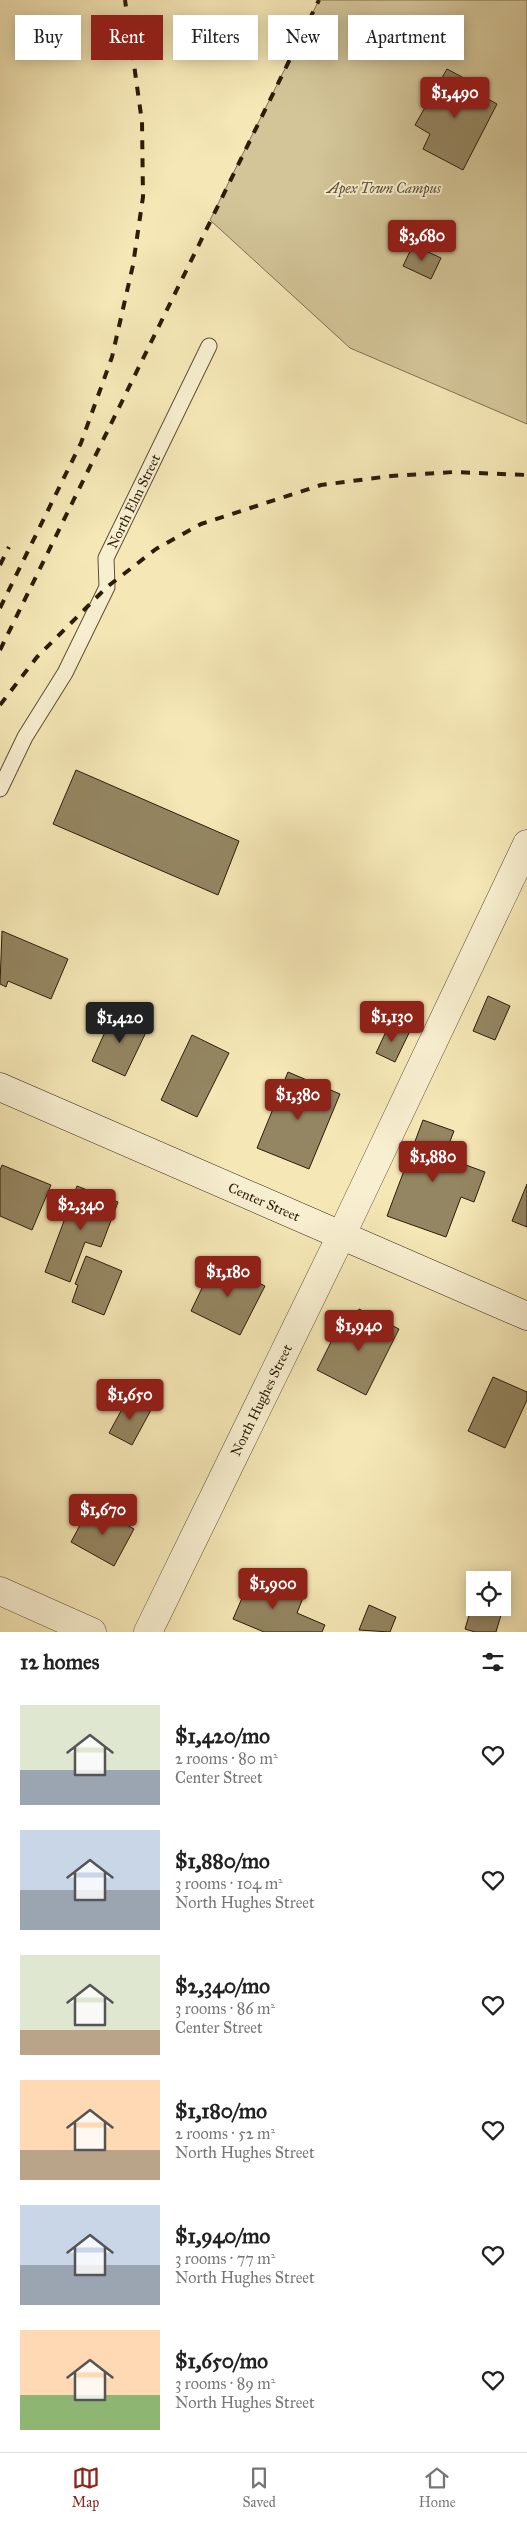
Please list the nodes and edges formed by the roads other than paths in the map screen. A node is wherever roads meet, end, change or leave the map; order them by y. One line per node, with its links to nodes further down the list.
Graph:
1 (209, 346): 2 (lane, North Elm Street)
2 (0, 789)
3 (527, 844): 5 (street, North Hughes Street)
4 (0, 1087): 5 (street, Center Street)
5 (341, 1236): 6 (street, Center Street); 9 (street, North Hughes Street)
6 (527, 1316)
7 (0, 1591): 8 (street)
8 (92, 1632)
9 (148, 1632)

